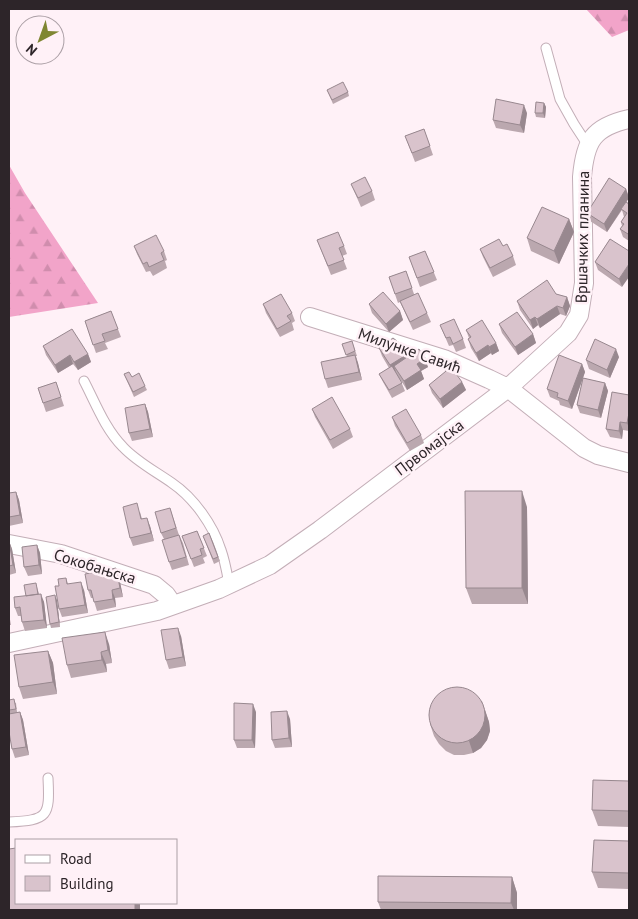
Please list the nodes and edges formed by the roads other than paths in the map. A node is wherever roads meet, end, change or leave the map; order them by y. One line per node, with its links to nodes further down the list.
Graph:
1 (546, 48): 3 (lane)
2 (629, 119): 3 (street)
3 (589, 147): 6 (street, Вршачких планина)
4 (310, 317): 6 (street, Милунке Савић)
5 (84, 381): 9 (lane)
6 (508, 388): 7 (street); 9 (street, Првомајска)
7 (629, 463)
8 (9, 544): 10 (street, Сокобањска)
9 (229, 584): 10 (street, Првомајска)
10 (173, 605): 11 (street, Првомајска)
11 (9, 643)
12 (48, 778): 13 (lane)
13 (9, 822)

